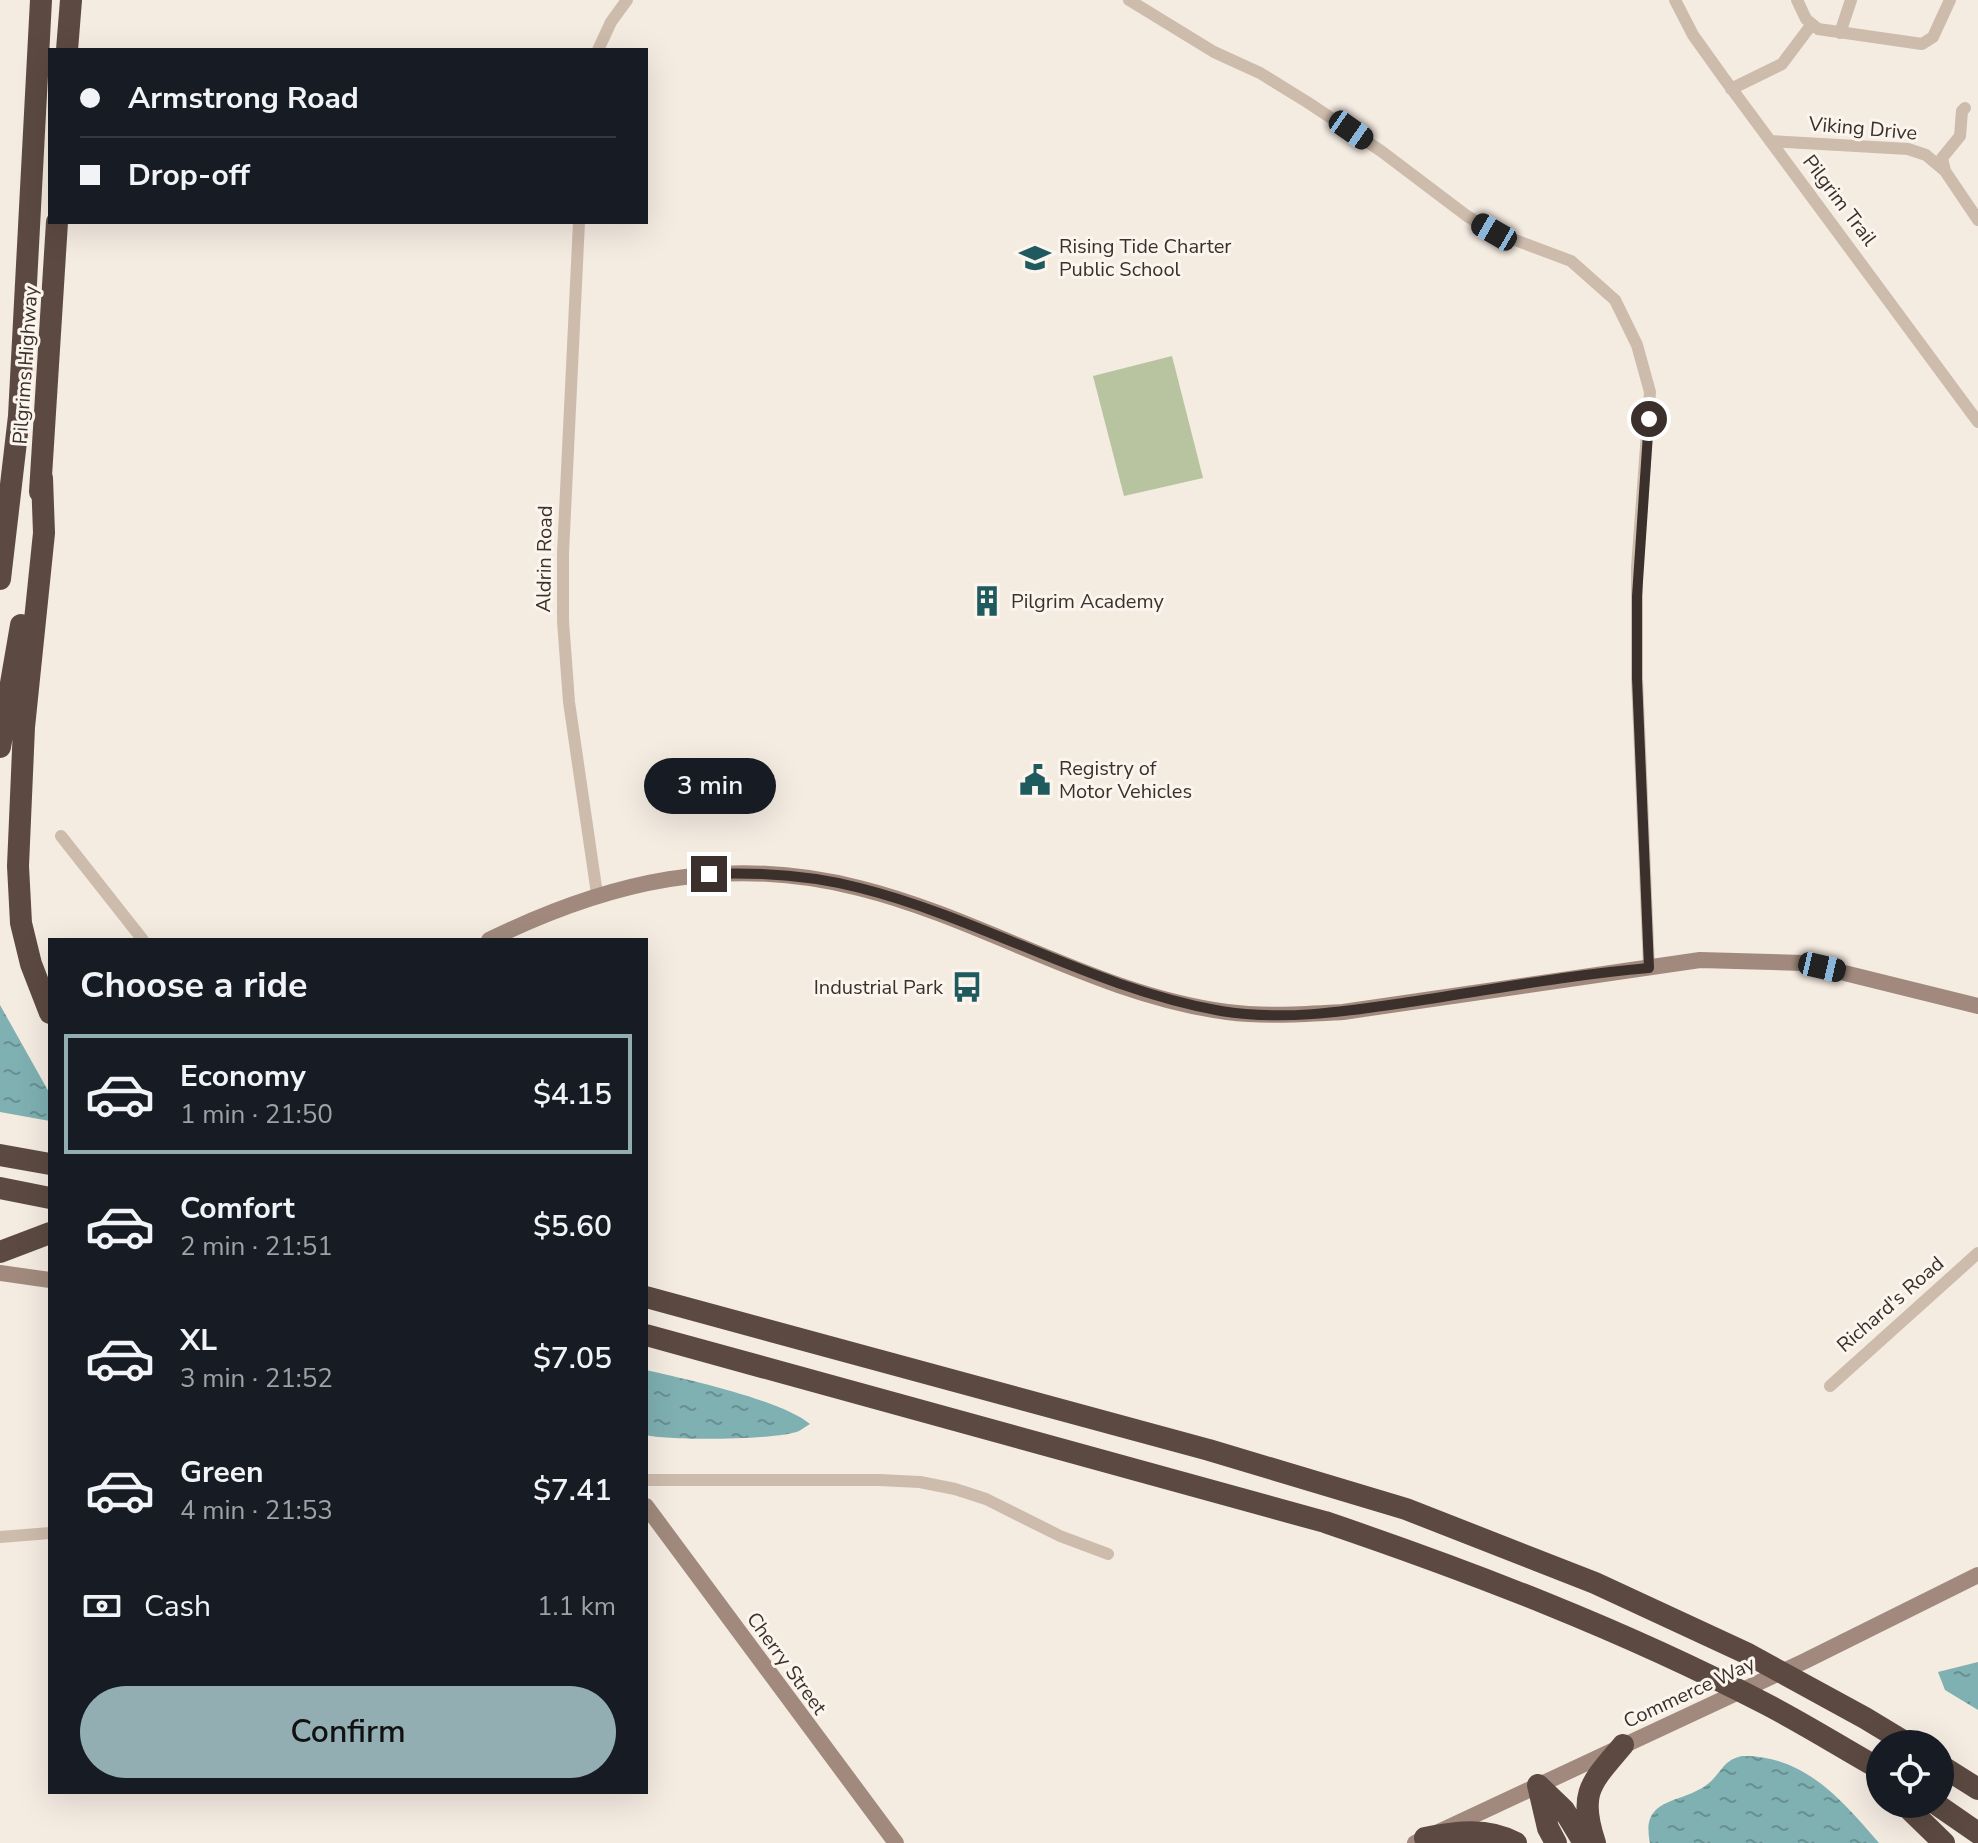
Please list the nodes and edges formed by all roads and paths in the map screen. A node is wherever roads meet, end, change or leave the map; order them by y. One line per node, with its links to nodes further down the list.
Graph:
1 (41, 0): 20 (highway, Pilgrims Highway)
2 (71, 0): 11 (highway)
3 (627, 0): 12 (street)
4 (1129, 0): 30 (street)
5 (1675, 0): 13 (street, Pilgrim Trail)
6 (1797, 0): 9 (street)
7 (1851, 0): 10 (street)
8 (1950, 0): 10 (street)
9 (1812, 24): 10 (street); 13 (street)
10 (1840, 33)
11 (67, 48)
12 (599, 48)
13 (1731, 89): 15 (street, Pilgrim Trail)
14 (1965, 108): 16 (street)
15 (1770, 141): 16 (street, Viking Drive); 21 (street, Pilgrim Trail)
16 (1945, 171): 17 (street)
17 (1978, 220)
18 (57, 224): 22 (highway, Pilgrims Highway)
19 (579, 224): 27 (street, Aldrin Road)
20 (19, 416): 23 (highway); 24 (highway, Pilgrims Highway)
21 (1978, 422)
22 (42, 478): 25 (highway, Pilgrims Highway); 32 (highway)
23 (0, 481)
24 (0, 579)
25 (0, 747)
26 (61, 836): 28 (street)
27 (597, 894): 29 (street); 30 (street)
28 (141, 938)
29 (493, 938)
30 (1649, 968): 31 (street)
31 (1978, 1006)
32 (48, 1008)
33 (0, 1155): 34 (highway)
34 (48, 1164)
35 (0, 1188): 36 (highway)
36 (48, 1198)
37 (48, 1234): 38 (highway)
38 (0, 1252)
39 (1978, 1253): 44 (street, Richard's Road)
40 (0, 1273): 41 (street)
41 (48, 1280)
42 (648, 1298): 52 (highway)
43 (648, 1336): 51 (highway)
44 (1830, 1386)
45 (648, 1480): 49 (street)
46 (648, 1509): 65 (street, Cherry Street)
47 (48, 1533): 48 (street)
48 (0, 1537)
49 (1108, 1554)
50 (1978, 1575): 53 (street, Commerce Way)
51 (1765, 1703): 54 (highway); 57 (highway)
52 (1884, 1730)
53 (1623, 1745): 59 (street, Commerce Way); 69 (highway)
54 (1866, 1761)
55 (1954, 1764): 58 (highway)
56 (1954, 1774): 60 (highway)
57 (1866, 1775)
58 (1978, 1777)
59 (1538, 1785): 64 (street, Commerce Way); 67 (highway); 68 (highway)
60 (1978, 1789)
61 (1954, 1816): 63 (highway)
62 (1918, 1818): 70 (highway)
63 (1978, 1833)
64 (1420, 1841): 66 (highway)
65 (896, 1843)
66 (1516, 1843)
67 (1556, 1843)
68 (1584, 1843)
69 (1595, 1843)
70 (1944, 1843)

